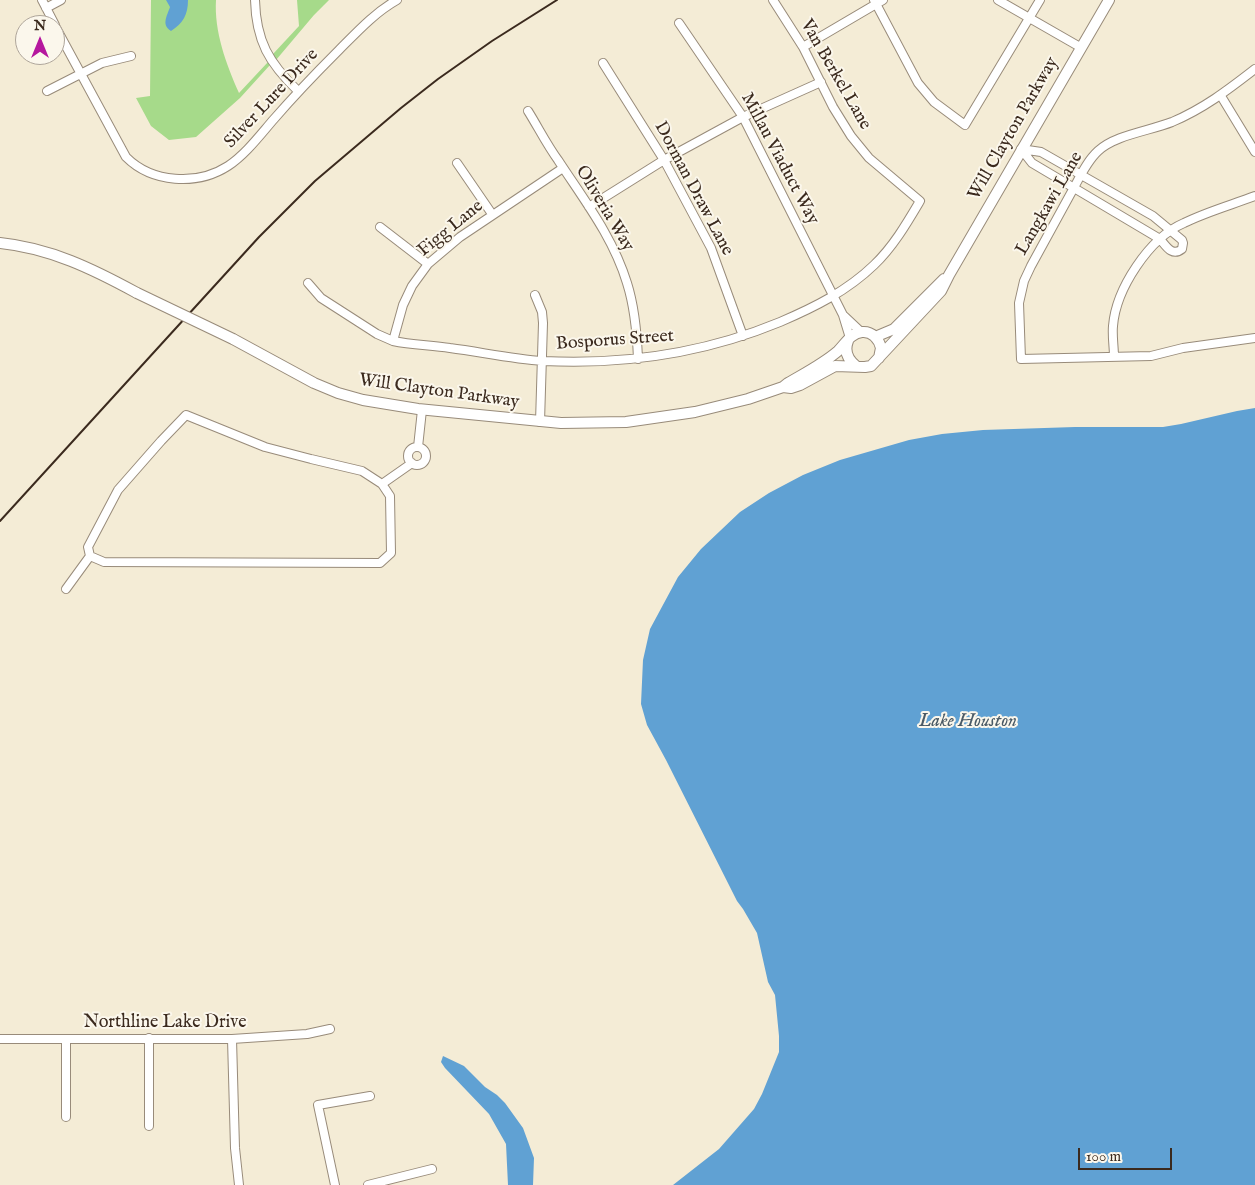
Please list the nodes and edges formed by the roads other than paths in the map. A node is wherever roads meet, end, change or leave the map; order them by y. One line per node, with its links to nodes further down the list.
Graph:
1 (42, 0): 10 (street, Silver Lure Drive)
2 (61, 0): 10 (street)
3 (255, 0): 23 (street)
4 (397, 0): 23 (street, Silver Lure Drive)
5 (773, 0): 15 (street, Van Berkel Lane)
6 (998, 0): 12 (street)
7 (1040, 0): 12 (street)
8 (1109, 0): 16 (street, Will Clayton Parkway)
9 (878, 1): 12 (street); 15 (street)
10 (46, 8): 11 (street, Silver Lure Drive)
11 (50, 15)
12 (1030, 18): 16 (street)
13 (679, 23): 26 (street, Millau Viaduct Way)
14 (65, 45): 20 (street, Silver Lure Drive)
15 (803, 47): 21 (street, Van Berkel Lane)
16 (1080, 47): 27 (street, Will Clayton Parkway)
17 (131, 56): 20 (street)
18 (603, 63): 29 (street, Dorman Draw Lane)
19 (1255, 69): 24 (street, Langkawi Lane)
20 (80, 74): 22 (street); 23 (street, Silver Lure Drive)
21 (821, 82): 26 (street); 35 (street, Van Berkel Lane)
22 (47, 91)
23 (298, 91)
24 (1221, 96): 28 (street); 32 (street, Langkawi Lane)
25 (528, 111): 31 (street, Oliveria Way)
26 (743, 117): 29 (street); 46 (street, Millau Viaduct Way)
27 (1021, 148): 32 (street); 33 (street); 43 (street, Will Clayton Parkway)
28 (1255, 152)
29 (664, 160): 36 (street); 49 (street, Dorman Draw Lane)
30 (457, 163): 37 (street)
31 (563, 168): 36 (street, Oliveria Way); 37 (street, Figg Lane)
32 (1082, 174): 33 (street, Langkawi Lane); 39 (street)
33 (1074, 188): 40 (street); 54 (street, Langkawi Lane)
34 (1255, 196): 39 (street)
35 (920, 201): 46 (street, Bosporus Street)
36 (589, 207): 56 (street, Oliveria Way)
37 (492, 214): 42 (street, Figg Lane)
38 (380, 227): 42 (street)
39 (1171, 230): 40 (street); 40 (street)
40 (1160, 239): 54 (street)
41 (0, 243): 60 (street, Will Clayton Parkway, bridge)
42 (428, 264): 53 (street, Figg Lane)
43 (949, 275): 50 (street, Will Clayton Parkway); 55 (street, Will Clayton Parkway)
44 (308, 283): 53 (street, Bosporus Street)
45 (535, 295): 57 (street)
46 (833, 297): 47 (street, Millau Viaduct Way); 49 (street, Bosporus Street)
47 (843, 315): 48 (street, Millau Viaduct Way); 52 (street, Millau Viaduct Way)
48 (861, 332): 50 (street); 52 (street)
49 (743, 336): 56 (street, Bosporus Street)
50 (875, 336): 55 (street)
51 (1255, 338): 54 (street)
52 (849, 339): 58 (street); 59 (street, Will Clayton Parkway)
53 (393, 341): 57 (street, Bosporus Street)
54 (1114, 357)
55 (878, 358): 58 (street)
56 (638, 359): 57 (street, Bosporus Street)
57 (543, 361): 61 (street)
58 (856, 366): 59 (street, Will Clayton Parkway)
59 (783, 387): 61 (street, Will Clayton Parkway)
60 (422, 410): 61 (street, Will Clayton Parkway); 62 (street)
61 (540, 422)
62 (418, 447): 63 (street); 63 (street)
63 (412, 463): 64 (street)
64 (382, 484): 65 (street); 65 (street)
65 (90, 556): 66 (street)
66 (66, 589)
67 (330, 1029): 70 (street, Northline Lake Drive)
68 (149, 1038): 69 (street, Northline Lake Drive); 70 (street, Northline Lake Drive); 74 (street)
69 (66, 1039): 71 (street, Northline Lake Drive); 73 (street)
70 (232, 1039): 76 (street)
71 (0, 1040)
72 (370, 1096): 77 (street)
73 (66, 1116)
74 (149, 1126)
75 (432, 1169): 78 (street)
76 (239, 1185)
77 (335, 1185)
78 (368, 1185)

